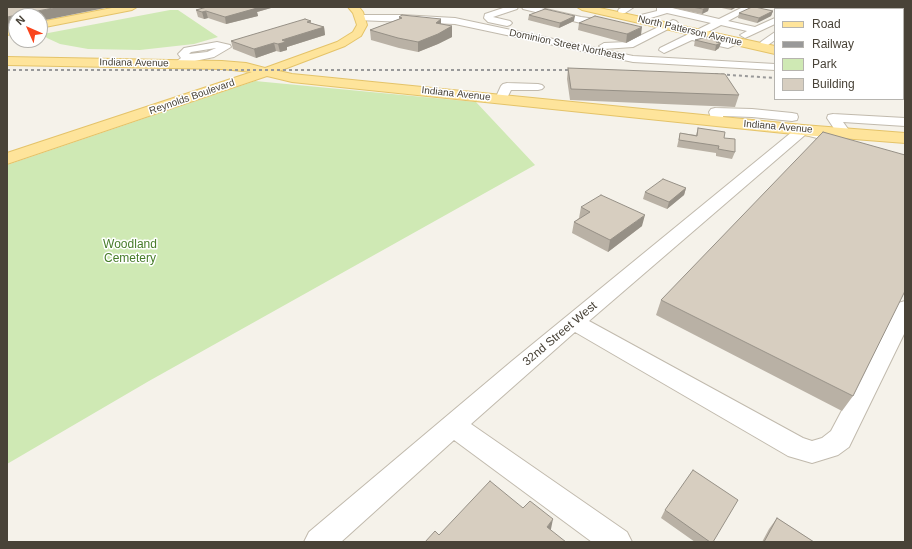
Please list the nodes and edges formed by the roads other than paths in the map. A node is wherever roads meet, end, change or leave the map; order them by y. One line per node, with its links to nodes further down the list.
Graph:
1 (132, 7): 17 (main road)
2 (353, 7): 13 (main road)
3 (514, 7): 25 (street)
4 (526, 7): 14 (street)
5 (582, 7): 7 (main road, North Patterson Avenue)
6 (750, 7): 16 (street)
7 (603, 9): 8 (main road, North Patterson Avenue); 14 (street); 18 (main road, North Patterson Avenue)
8 (626, 9): 11 (main road, North Patterson Avenue)
9 (666, 9): 11 (street); 12 (street)
10 (714, 11): 12 (street)
11 (644, 16): 18 (main road, North Patterson Avenue)
12 (696, 16): 16 (street); 20 (street)
13 (360, 18): 33 (street, Dominion Street Northeast); 34 (main road, Reynolds Boulevard)
14 (581, 20): 19 (street); 21 (street)
15 (774, 21): 22 (street)
16 (720, 22): 22 (street); 24 (street)
17 (48, 23)
18 (670, 24): 20 (main road, North Patterson Avenue); 24 (main road, North Patterson Avenue); 25 (street)
19 (569, 25)
20 (684, 25): 24 (main road, North Patterson Avenue)
21 (616, 26)
22 (756, 30): 26 (street)
23 (636, 31): 25 (street)
24 (698, 33): 26 (main road, North Patterson Avenue); 30 (street)
25 (650, 34)
26 (738, 39): 27 (main road, North Patterson Avenue); 29 (main road, North Patterson Avenue)
27 (770, 45)
28 (230, 46): 32 (street)
29 (774, 50)
30 (700, 53)
31 (7, 61): 32 (main road, Indiana Avenue)
32 (183, 62): 34 (main road, Indiana Avenue)
33 (774, 67)
34 (261, 71): 36 (main road, Indiana Avenue); 42 (main road, Reynolds Boulevard); 43 (main road, Reynolds Boulevard)
35 (538, 87): 36 (street)
36 (501, 99): 38 (main road, Indiana Avenue)
37 (905, 122): 39 (street)
38 (798, 123): 39 (main road, Indiana Avenue); 41 (street); 45 (street, 32nd Street West)
39 (844, 133): 40 (main road, Indiana Avenue)
40 (905, 138)
41 (869, 149)
42 (7, 151)
43 (7, 159)
44 (905, 308): 45 (street)
45 (574, 322): 46 (street, 32nd Street West)
46 (453, 425): 47 (street, 32nd Street West); 48 (street)
47 (319, 542)
48 (617, 542)

